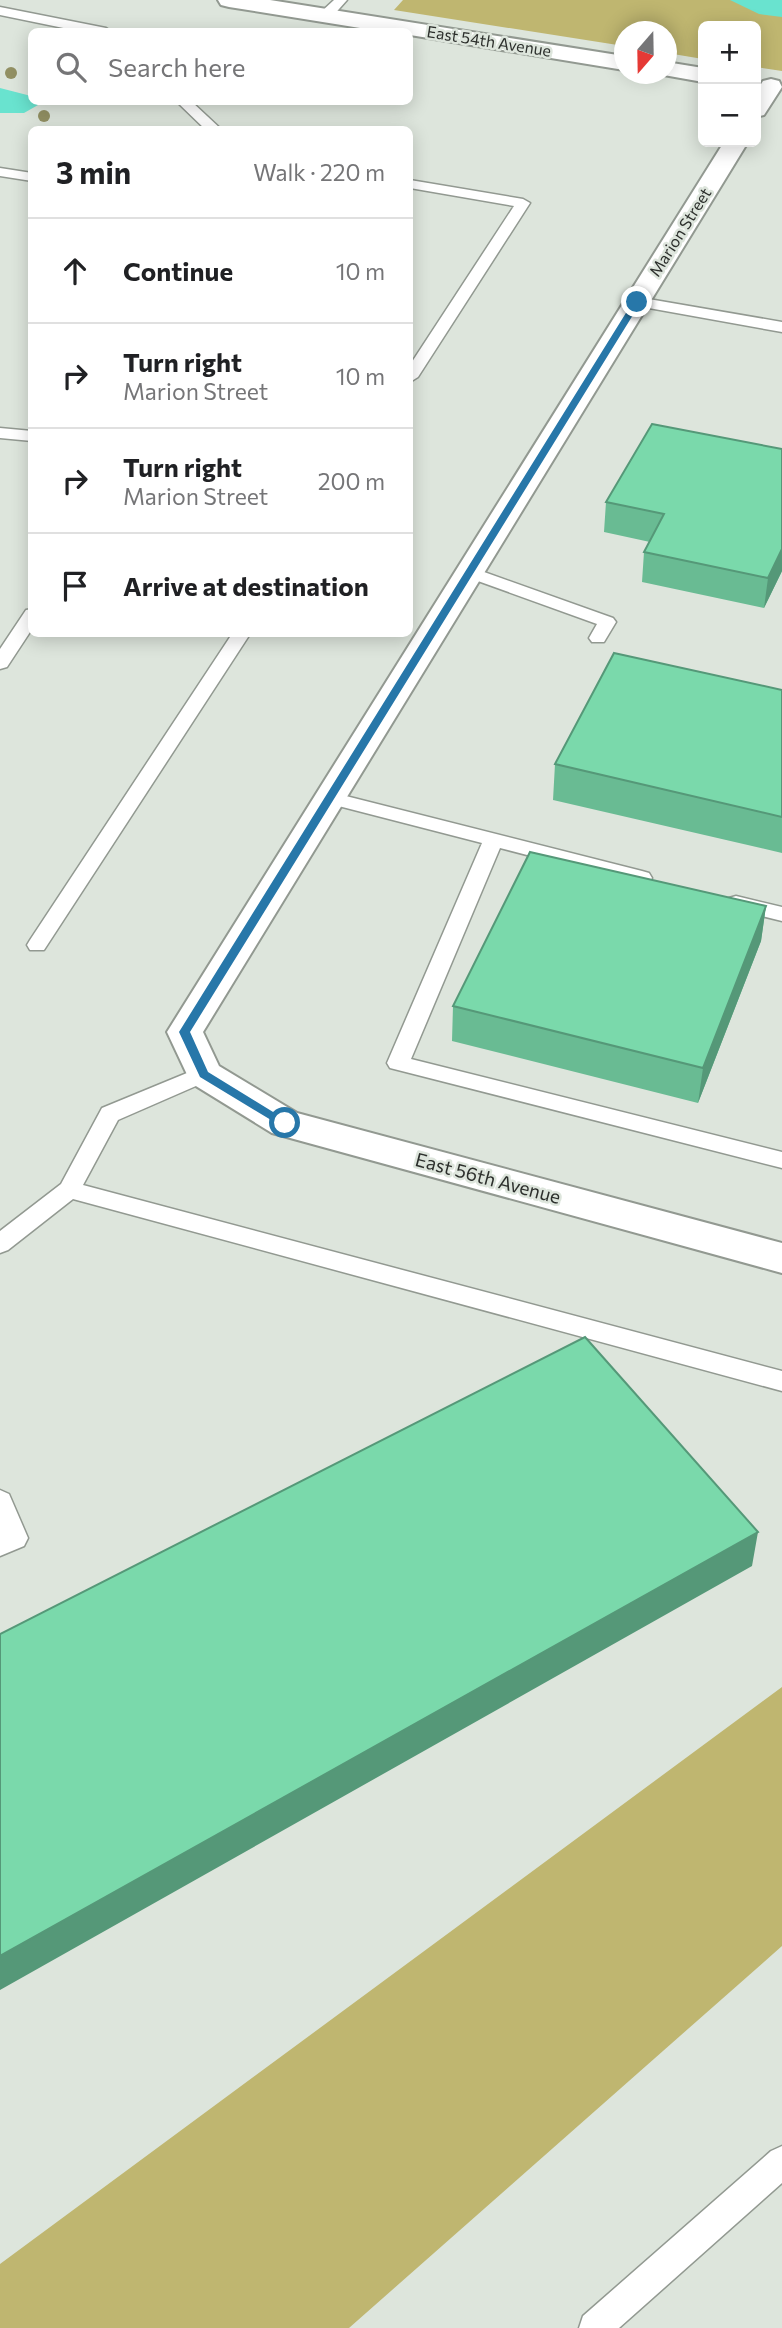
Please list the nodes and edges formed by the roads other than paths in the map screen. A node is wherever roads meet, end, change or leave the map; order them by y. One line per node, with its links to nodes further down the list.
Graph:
1 (229, 0): 2 (street, East 54th Avenue)
2 (334, 8): 5 (street, East 54th Avenue)
3 (0, 11): 4 (lane)
4 (86, 28)
5 (614, 60)
6 (677, 71): 7 (street)
7 (698, 74)
8 (187, 105): 9 (lane)
9 (211, 126)
10 (733, 147): 14 (street, Marion Street)
11 (0, 172): 12 (lane)
12 (28, 176)
13 (413, 185): 16 (lane)
14 (637, 302): 15 (lane); 19 (street, Marion Street)
15 (782, 327)
16 (413, 372)
17 (0, 433): 18 (lane)
18 (28, 436)
19 (470, 572): 22 (lane); 24 (street, Marion Street)
20 (28, 620): 23 (lane)
21 (239, 637): 29 (lane)
22 (598, 638)
23 (0, 663)
24 (330, 798): 25 (lane); 30 (street, Marion Street)
25 (493, 840): 26 (lane); 31 (lane)
26 (664, 884)
27 (716, 897): 28 (lane)
28 (782, 914)
29 (37, 945)
30 (204, 1074): 32 (lane); 34 (street, East 56th Avenue)
31 (782, 1160)
32 (69, 1190): 33 (lane); 35 (lane)
33 (0, 1244)
34 (782, 1258)
35 (782, 1381)
36 (0, 1501): 37 (lane)
37 (0, 1545)
38 (782, 2162): 39 (lane)
39 (595, 2328)

